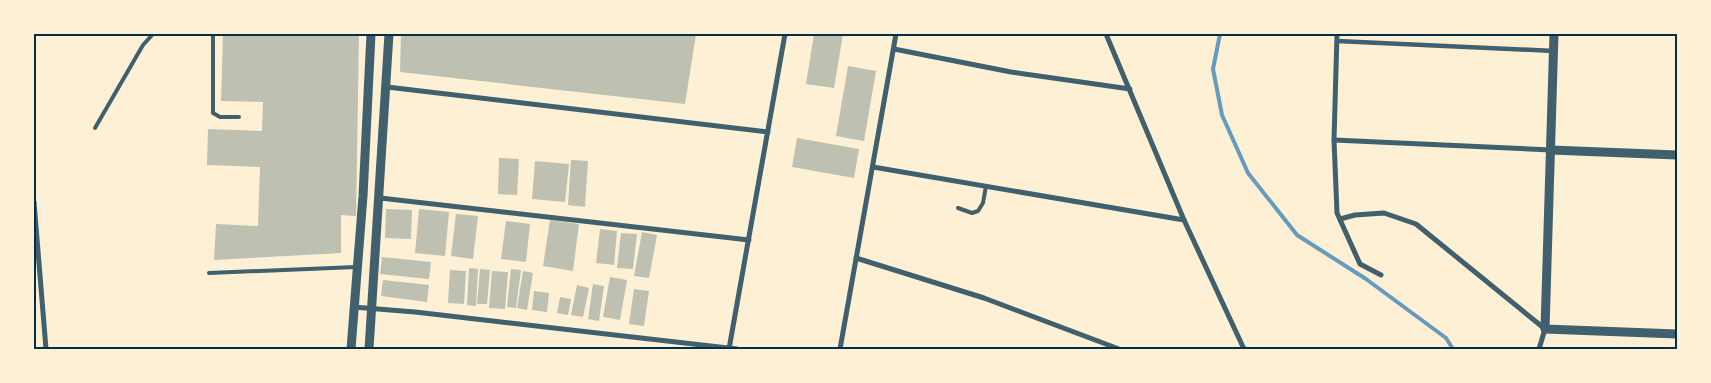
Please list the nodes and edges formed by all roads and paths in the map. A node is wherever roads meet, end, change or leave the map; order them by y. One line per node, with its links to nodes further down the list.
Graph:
1 (153, 34): 16 (lane)
2 (214, 34): 15 (lane)
3 (371, 34): 30 (street)
4 (389, 34): 13 (street)
5 (785, 34): 17 (street)
6 (896, 34): 11 (street)
7 (1106, 34): 14 (street)
8 (1337, 34): 10 (street)
9 (1554, 34): 12 (street)
10 (1337, 41): 12 (street); 18 (street)
11 (894, 49): 14 (street); 21 (street)
12 (1554, 51): 19 (street)
13 (388, 87): 17 (street); 23 (street)
14 (1130, 89): 27 (street)
15 (239, 117)
16 (95, 128)
17 (768, 132): 28 (street)
18 (1334, 140): 19 (street); 26 (street)
19 (1551, 150): 20 (street); 35 (street)
20 (1677, 155)
21 (872, 167): 22 (street); 29 (street)
22 (986, 186): 25 (lane); 27 (street)
23 (380, 198): 28 (street); 34 (street)
24 (34, 202): 38 (street)
25 (958, 208)
26 (1340, 219): 32 (street); 35 (street)
27 (1184, 220): 44 (street)
28 (749, 240): 37 (street)
29 (856, 258): 42 (street); 43 (street)
30 (356, 267): 31 (lane); 33 (street)
31 (209, 273)
32 (1381, 275)
33 (353, 307): 34 (street); 39 (street)
34 (371, 309): 37 (street); 40 (street)
35 (1545, 328): 36 (street); 45 (street)
36 (1677, 334)
37 (729, 348): 41 (street)
38 (46, 349)
39 (351, 349)
40 (369, 349)
41 (737, 349)
42 (840, 349)
43 (1119, 349)
44 (1244, 349)
45 (1539, 349)

